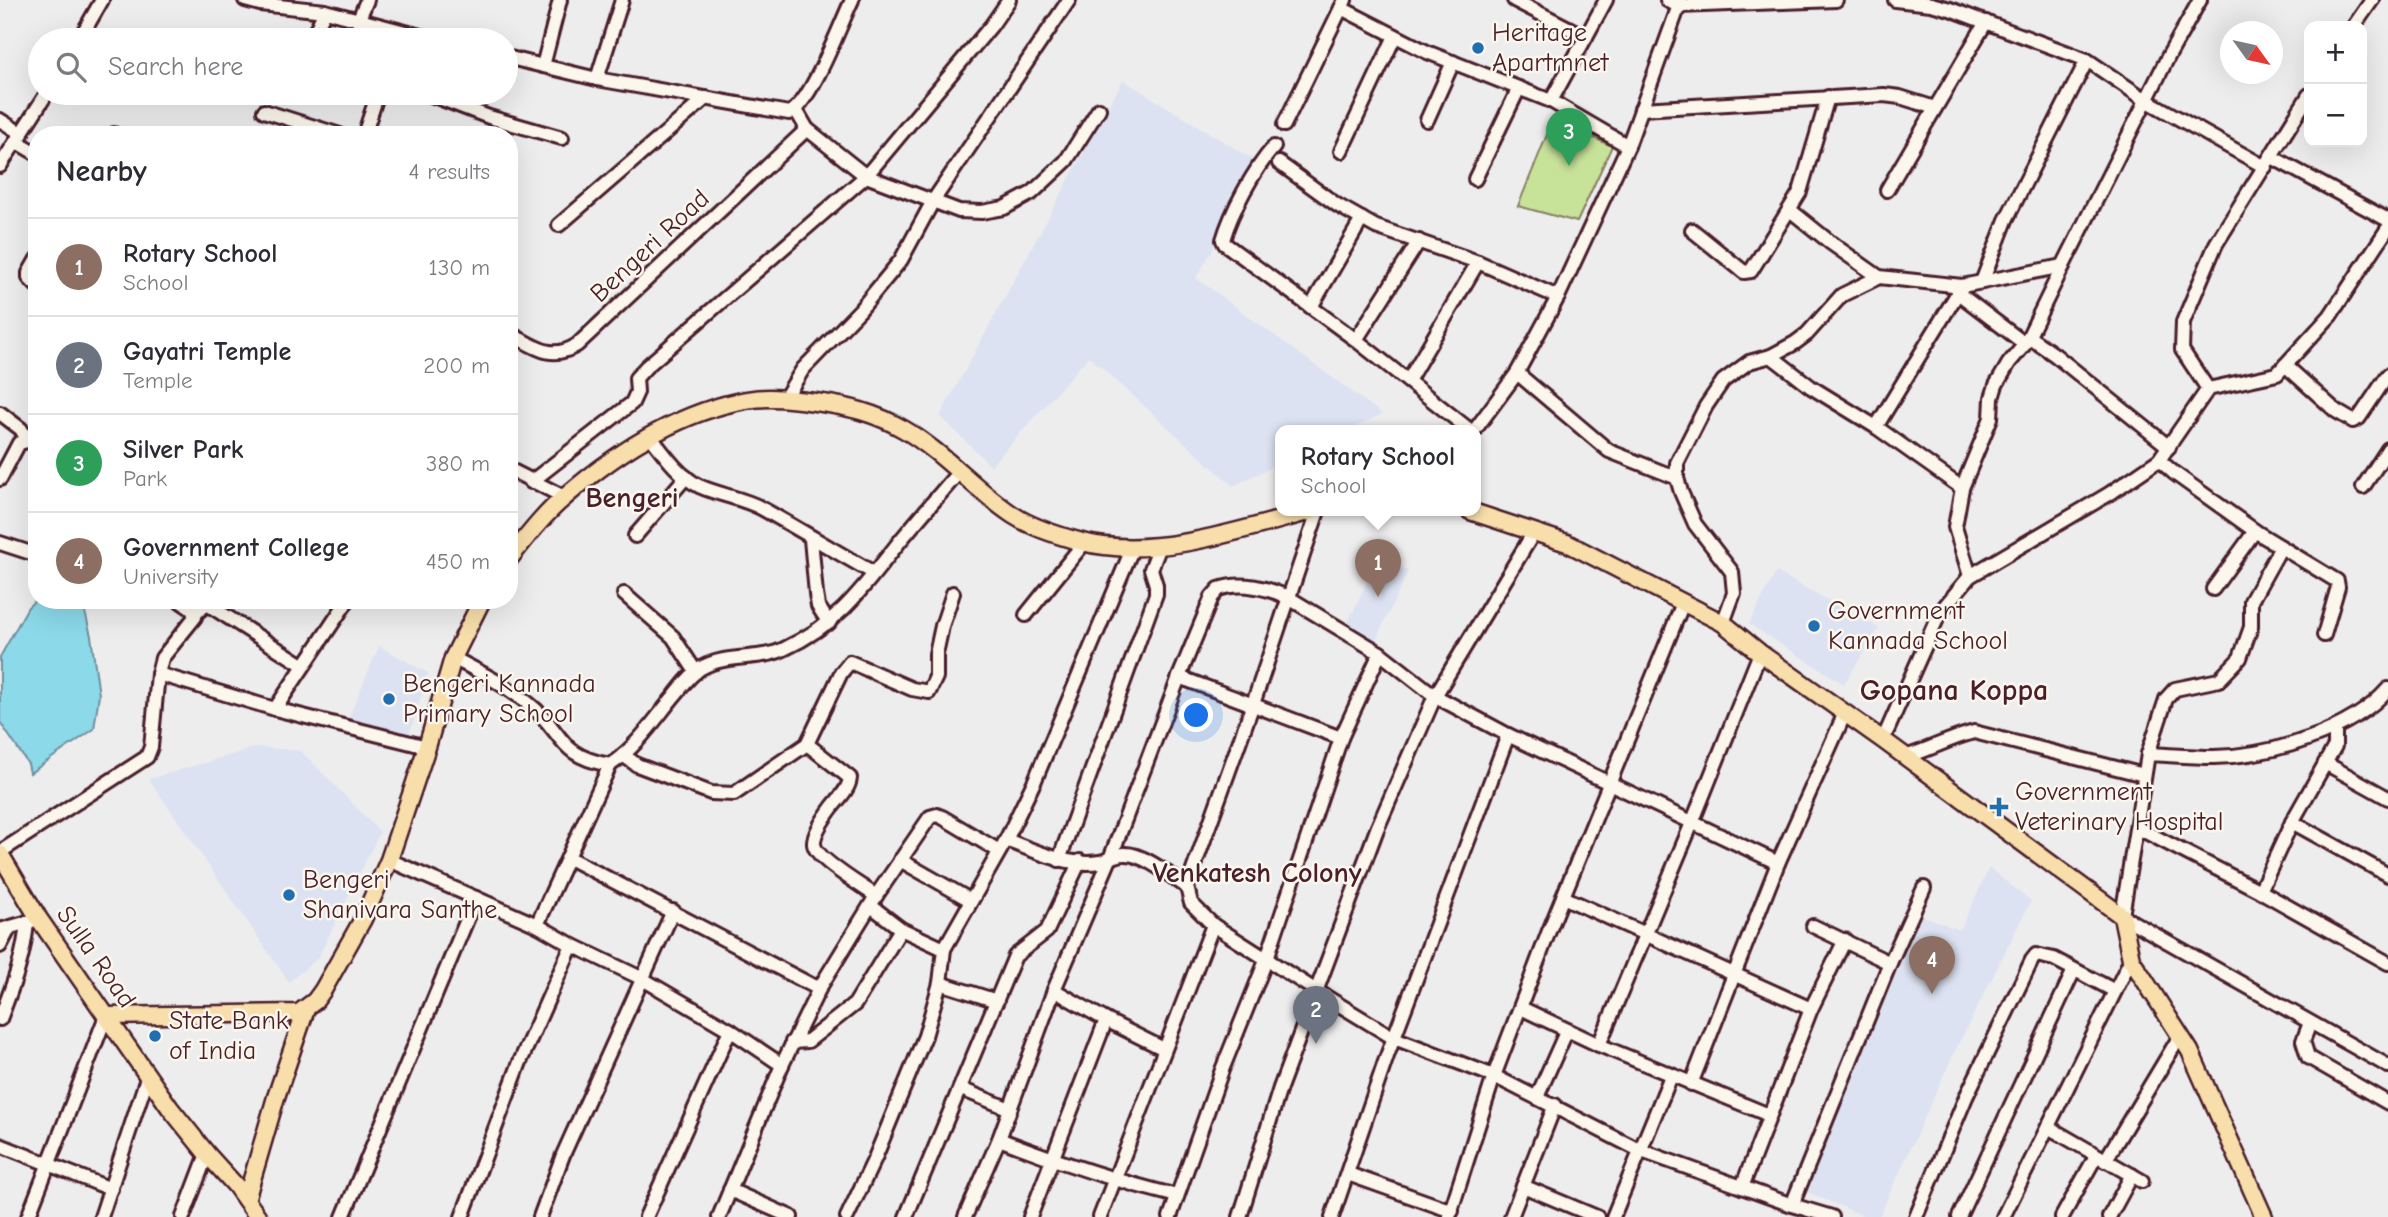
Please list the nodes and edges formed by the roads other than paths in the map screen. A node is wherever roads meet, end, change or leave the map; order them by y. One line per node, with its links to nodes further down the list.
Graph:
1 (102, 0): 22 (street)
2 (245, 0): 15 (street)
3 (367, 0): 19 (street)
4 (560, 0): 30 (street)
5 (622, 0): 31 (street)
6 (852, 0): 45 (street)
7 (1009, 0): 61 (street)
8 (1069, 0): 64 (street)
9 (1514, 0): 26 (street)
10 (1606, 0): 26 (street)
11 (1836, 0): 16 (street)
12 (1895, 0): 21 (street)
13 (2200, 0): 35 (street)
14 (2372, 0): 20 (street)
15 (261, 2): 18 (street)
16 (1675, 2): 43 (street)
17 (1343, 4): 25 (street); 48 (street)
18 (325, 11): 19 (street); 23 (street)
19 (358, 21): 24 (street)
20 (2357, 21)
21 (1986, 22): 28 (street); 41 (street)
22 (86, 28)
23 (317, 28)
24 (376, 28)
25 (1395, 36): 29 (street); 57 (street)
26 (1586, 37): 36 (street)
27 (518, 60): 30 (street)
28 (2087, 60): 35 (street); 75 (street)
29 (1453, 62): 32 (street); 47 (street)
30 (543, 66): 31 (street)
31 (597, 79): 34 (street)
32 (1519, 88): 36 (street); 62 (street)
33 (1828, 97): 41 (street); 43 (street); 65 (street)
34 (706, 98): 45 (street); 68 (street)
35 (2146, 100): 58 (street); 73 (street)
36 (1551, 101): 55 (street)
37 (2304, 103): 58 (street)
38 (40, 105): 52 (street)
39 (374, 105): 50 (street)
40 (458, 105): 53 (street)
41 (1935, 108): 63 (street)
42 (1099, 109): 64 (street)
43 (1642, 109): 55 (street)
44 (264, 110): 49 (street)
45 (796, 110): 51 (street)
46 (0, 120): 52 (street)
47 (1427, 120)
48 (1284, 125)
49 (313, 126)
50 (367, 126)
51 (807, 129): 61 (street); 79 (street, Bengeri Road)
52 (19, 138): 54 (street); 60 (street)
53 (562, 138)
54 (28, 146)
55 (1628, 146): 77 (street)
56 (1274, 148): 78 (street)
57 (1340, 151)
58 (2268, 162): 67 (street); 87 (street)
59 (1279, 163): 66 (street)
60 (0, 166)
61 (866, 176): 64 (street); 104 (street)
62 (1475, 179)
63 (1887, 190)
64 (933, 201): 88 (street)
65 (1790, 210): 70 (street); 74 (street)
66 (1362, 219): 71 (street); 78 (street)
67 (2388, 220)
68 (559, 225)
69 (2388, 228): 83 (street)
70 (1692, 230)
71 (1419, 241): 72 (street); 80 (street)
72 (1478, 262): 77 (street); 86 (street)
73 (2063, 266): 75 (street); 81 (street)
74 (1879, 278): 76 (street); 82 (street)
75 (1982, 282): 76 (street)
76 (1960, 289): 81 (street); 92 (street)
77 (1558, 297): 84 (street)
78 (1311, 307): 80 (street)
79 (518, 338)
80 (1356, 340): 86 (street)
81 (2027, 340): 96 (street); 106 (street)
82 (1771, 356): 92 (street); 102 (street)
83 (2285, 365): 85 (street); 87 (street)
84 (1517, 373): 91 (street); 102 (street)
85 (2388, 375)
86 (1408, 381): 90 (street)
87 (2208, 389): 96 (street)
88 (785, 398): 94 (main road); 99 (main road)
89 (0, 413): 93 (street)
90 (1465, 425)
91 (1478, 425)
92 (1877, 427): 106 (street)
93 (28, 434)
94 (650, 436): 101 (street); 107 (main road)
95 (28, 439): 103 (street)
96 (2169, 447): 98 (street)
97 (2388, 449): 105 (street)
98 (2159, 460): 111 (street); 123 (street)
99 (959, 472): 115 (main road); 122 (street)
100 (518, 474): 104 (street)
101 (686, 477): 113 (street); 114 (street)
102 (1677, 478): 137 (street)
103 (0, 479)
104 (531, 482): 107 (street)
105 (2363, 487)
106 (1962, 488): 123 (street)
107 (564, 497): 120 (main road)
108 (1481, 515): 112 (main road)
109 (1292, 516): 117 (main road)
110 (1316, 516): 127 (street)
111 (2255, 531): 119 (street); 124 (street)
112 (1534, 532): 128 (main road); 146 (street)
113 (635, 536)
114 (811, 539): 122 (street); 136 (street)
115 (1083, 543): 118 (main road); 135 (street)
116 (1, 546): 121 (street)
117 (1160, 546): 118 (main road); 174 (street)
118 (1133, 547): 168 (street)
119 (2281, 547): 138 (street); 157 (street)
120 (518, 549)
121 (28, 553)
122 (874, 573): 136 (street)
123 (1970, 576): 154 (street)
124 (2213, 589)
125 (953, 593): 155 (street)
126 (624, 594): 143 (street)
127 (1289, 598): 139 (street); 145 (street); 148 (street)
128 (1684, 603): 137 (main road); 163 (street)
129 (189, 609): 134 (street)
130 (201, 609): 134 (street)
131 (219, 609): 142 (street)
132 (342, 609): 142 (street)
133 (478, 609): 141 (main road)
134 (195, 614): 144 (street)
135 (1026, 615)
136 (829, 623): 143 (street)
137 (1723, 624): 140 (main road)
138 (2324, 635)
139 (1380, 653): 146 (street); 153 (street)
140 (1760, 653): 150 (main road); 166 (street)
141 (453, 658): 156 (main road); 161 (street)
142 (303, 665): 149 (street)
143 (696, 672): 158 (street)
144 (158, 674): 149 (street); 169 (street)
145 (1179, 677): 148 (street); 171 (street)
146 (1435, 696): 152 (street); 209 (street)
147 (2385, 697): 151 (street)
148 (1253, 704): 153 (street); 178 (street)
149 (275, 709): 156 (street)
150 (1845, 713): 154 (main road); 176 (street)
151 (2335, 728): 157 (street); 160 (street)
152 (1508, 735): 163 (street); 221 (street)
153 (1342, 738): 198 (street)
154 (1884, 740): 159 (main road)
155 (807, 744): 158 (street); 184 (street)
156 (427, 747): 172 (main road)
157 (2148, 754): 162 (street)
158 (623, 755): 161 (street)
159 (1905, 757): 162 (street); 186 (main road)
160 (2325, 763): 164 (street); 165 (street)
161 (610, 765): 170 (street)
162 (2144, 775): 167 (street)
163 (1609, 784): 166 (street); 181 (street)
164 (2388, 798)
165 (2292, 822): 177 (street); 180 (street)
166 (1692, 823): 176 (street); 193 (street)
167 (2138, 828): 180 (street); 186 (street)
168 (1003, 846): 173 (street); 174 (street); 183 (street)
169 (0, 853): 187 (main road, Sulla Road)
170 (569, 858): 185 (street); 189 (street)
171 (1110, 859): 175 (street); 178 (street); 207 (street)
172 (389, 860): 182 (street); 212 (main road)
173 (900, 860): 183 (street); 184 (street)
174 (1059, 860): 175 (street)
175 (1080, 862): 210 (street)
176 (1778, 863): 203 (street)
177 (2388, 874)
178 (1188, 887): 188 (street)
179 (1924, 888): 200 (street)
180 (2259, 891): 201 (street)
181 (1563, 897): 193 (street); 211 (street)
182 (476, 898): 189 (street); 262 (street)
183 (970, 900): 197 (street)
184 (873, 901): 192 (street); 206 (street)
185 (673, 911): 204 (street); 206 (street)
186 (2122, 916): 199 (main road); 217 (street)
187 (33, 921): 191 (street); 214 (main road, Sulla Road); 215 (street)
188 (1213, 925): 198 (street); 224 (street)
189 (537, 926): 195 (street)
190 (1813, 926): 194 (street)
191 (5, 928): 196 (street)
192 (901, 929): 197 (street); 222 (street)
193 (1645, 934): 203 (street); 223 (street)
194 (1845, 940): 200 (street); 213 (street)
195 (572, 945): 204 (street); 263 (street)
196 (0, 946)
197 (944, 949): 205 (street)
198 (1267, 958): 209 (street); 251 (street)
199 (2132, 959): 208 (street); 220 (main road)
200 (1890, 963): 253 (street)
201 (2388, 963)
202 (2074, 970): 208 (street); 278 (street); 279 (street)
203 (1734, 974): 213 (street); 230 (street)
204 (641, 978): 218 (street); 264 (street)
205 (940, 983): 210 (street); 267 (street)
206 (819, 989): 222 (street)
207 (1054, 990): 216 (street); 235 (street)
208 (2115, 991): 237 (street)
209 (1318, 992): 221 (street); 273 (street)
210 (997, 1001): 231 (street)
211 (1521, 1008): 219 (street); 228 (street)
212 (306, 1009): 214 (main road); 252 (main road)
213 (1811, 1009): 236 (street)
214 (106, 1016): 227 (main road, Sulla Road); 244 (street)
215 (0, 1018)
216 (1106, 1020): 224 (street); 243 (street)
217 (2310, 1023): 226 (street); 233 (street)
218 (730, 1030): 225 (street); 265 (street)
219 (1567, 1030): 223 (street); 232 (street)
220 (2180, 1036): 242 (street); 283 (main road)
221 (1395, 1038): 228 (street); 245 (street)
222 (792, 1042): 225 (street)
223 (1599, 1045): 229 (street)
224 (1164, 1049): 246 (street)
225 (782, 1065): 250 (street)
226 (2388, 1066)
227 (148, 1074): 241 (main road, Sulla Road); 249 (street)
228 (1494, 1076): 232 (street); 255 (street)
229 (1671, 1076): 230 (street); 240 (street)
230 (1691, 1084): 236 (street)
231 (961, 1089): 235 (street); 268 (street)
232 (1537, 1097): 234 (street)
233 (2388, 1103)
234 (1555, 1105): 240 (street); 247 (street)
235 (1010, 1109): 238 (street)
236 (1769, 1115): 248 (street)
237 (2048, 1127): 242 (street); 280 (street)
238 (999, 1139): 243 (street); 269 (street)
239 (0, 1145): 244 (street)
240 (1639, 1150): 248 (street); 277 (street)
241 (207, 1154): 252 (main road, Sulla Road); 260 (street)
242 (2101, 1158): 281 (street); 282 (street)
243 (1052, 1160): 246 (street); 270 (street)
244 (47, 1162): 249 (street); 258 (street)
245 (1348, 1174): 255 (street); 274 (street)
246 (1114, 1181): 251 (street); 271 (street)
247 (1523, 1186): 254 (street); 275 (street)
248 (1742, 1187): 253 (street)
249 (111, 1189): 259 (street)
250 (730, 1190): 256 (street); 266 (street)
251 (1177, 1196): 272 (street)
252 (246, 1200): 261 (main road, Sulla Road)
253 (1792, 1205): 257 (street)
254 (1575, 1213): 276 (street)
255 (1450, 1214)
256 (787, 1216)
257 (1827, 1216)
258 (28, 1217)
259 (102, 1217)
260 (183, 1217)
261 (259, 1217)
262 (343, 1217)
263 (462, 1217)
264 (540, 1217)
265 (646, 1217)
266 (719, 1217)
267 (847, 1217)
268 (906, 1217)
269 (965, 1217)
270 (1030, 1217)
271 (1100, 1217)
272 (1170, 1217)
273 (1240, 1217)
274 (1332, 1217)
275 (1511, 1217)
276 (1597, 1217)
277 (1613, 1217)
278 (1916, 1217)
279 (1959, 1217)
280 (2003, 1217)
281 (2062, 1217)
282 (2109, 1217)
283 (2264, 1217)

